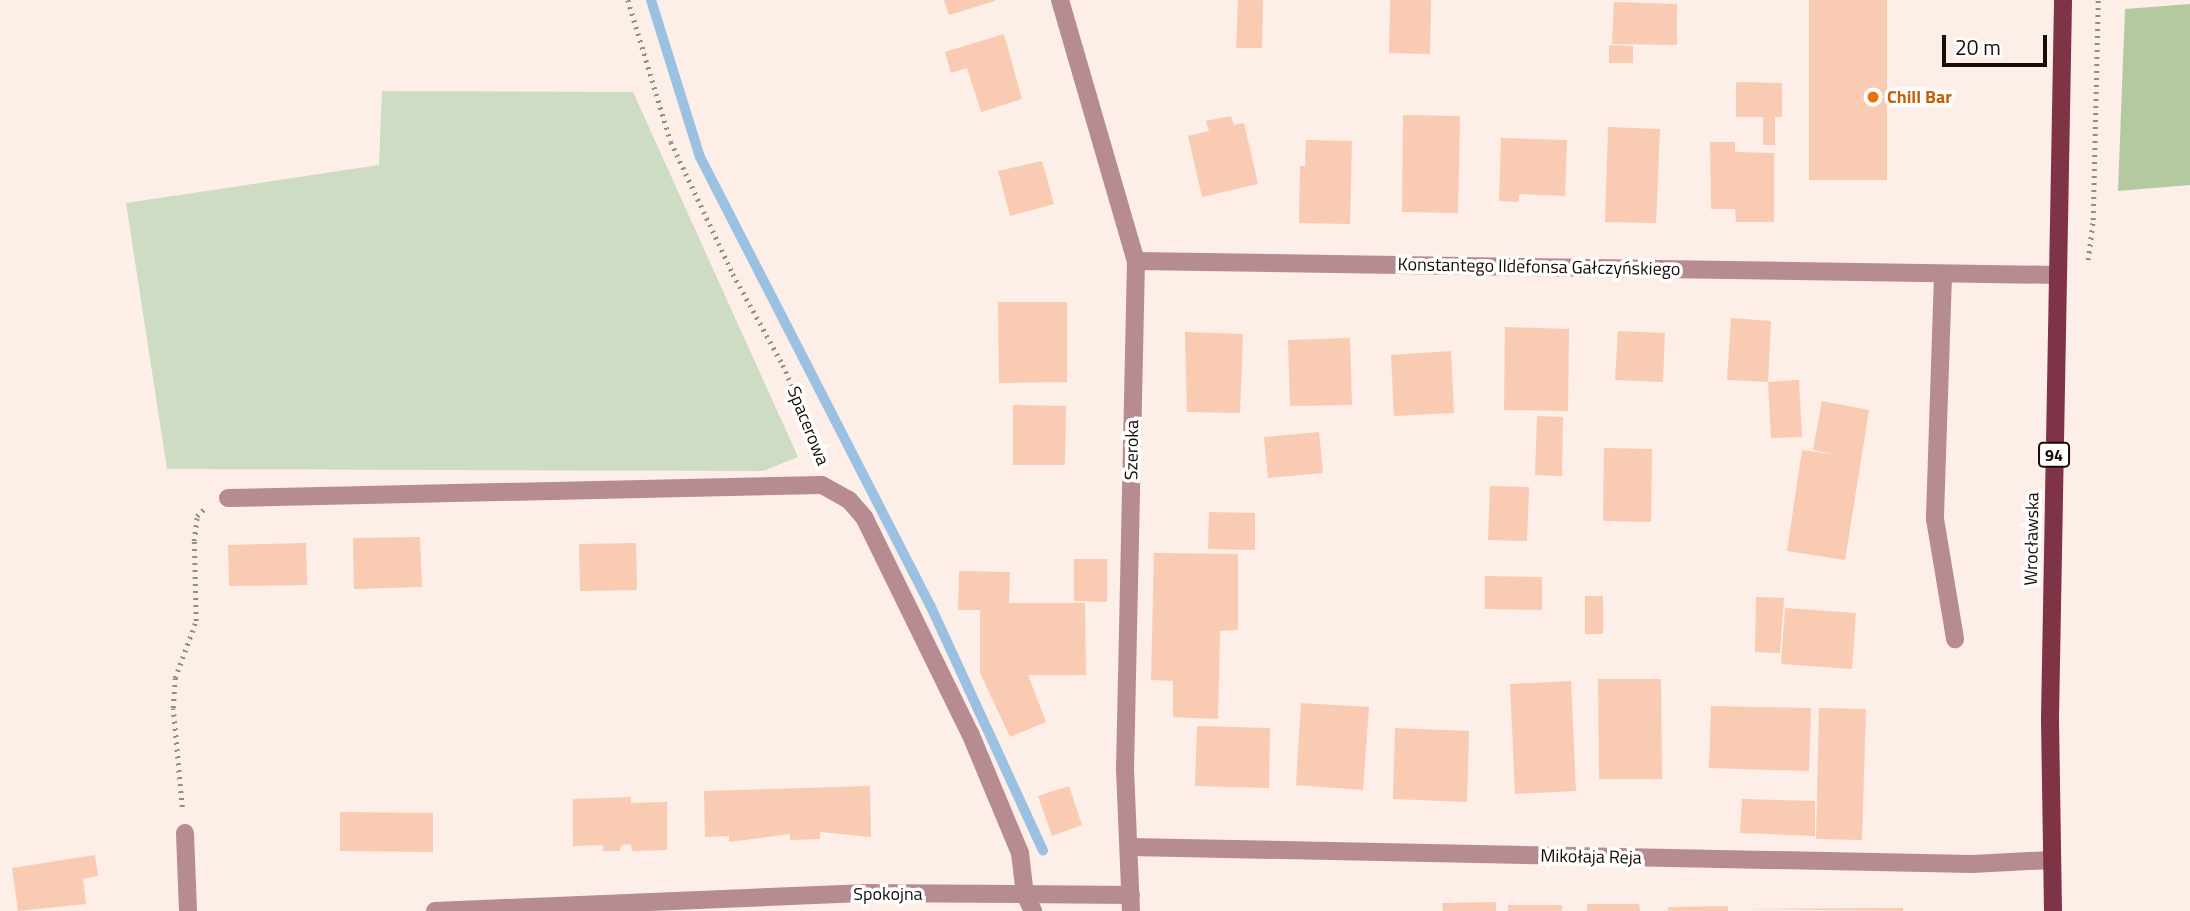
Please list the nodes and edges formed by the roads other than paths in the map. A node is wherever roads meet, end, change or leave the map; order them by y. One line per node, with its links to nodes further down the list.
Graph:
1 (1060, 0): 3 (street, Szeroka)
2 (2063, 0): 5 (main road, Wrocławska / 94)
3 (1136, 261): 4 (street, Konstantego Ildefonsa Gałczyńskiego); 9 (street, Szeroka)
4 (1943, 275): 5 (street, Konstantego Ildefonsa Gałczyńskiego); 7 (street)
5 (2057, 275): 10 (main road, Wrocławska / 94)
6 (228, 498): 11 (street, Spacerowa)
7 (1955, 639)
8 (185, 832): 13 (street)
9 (1130, 847): 10 (street, Mikołaja Reja); 12 (street, Szeroka)
10 (2052, 860): 15 (main road, Wrocławska / 94)
11 (1029, 903): 12 (street, Spokojna); 14 (street, Spokojna)
12 (1131, 903)
13 (188, 911)
14 (435, 911)
15 (2053, 911)

